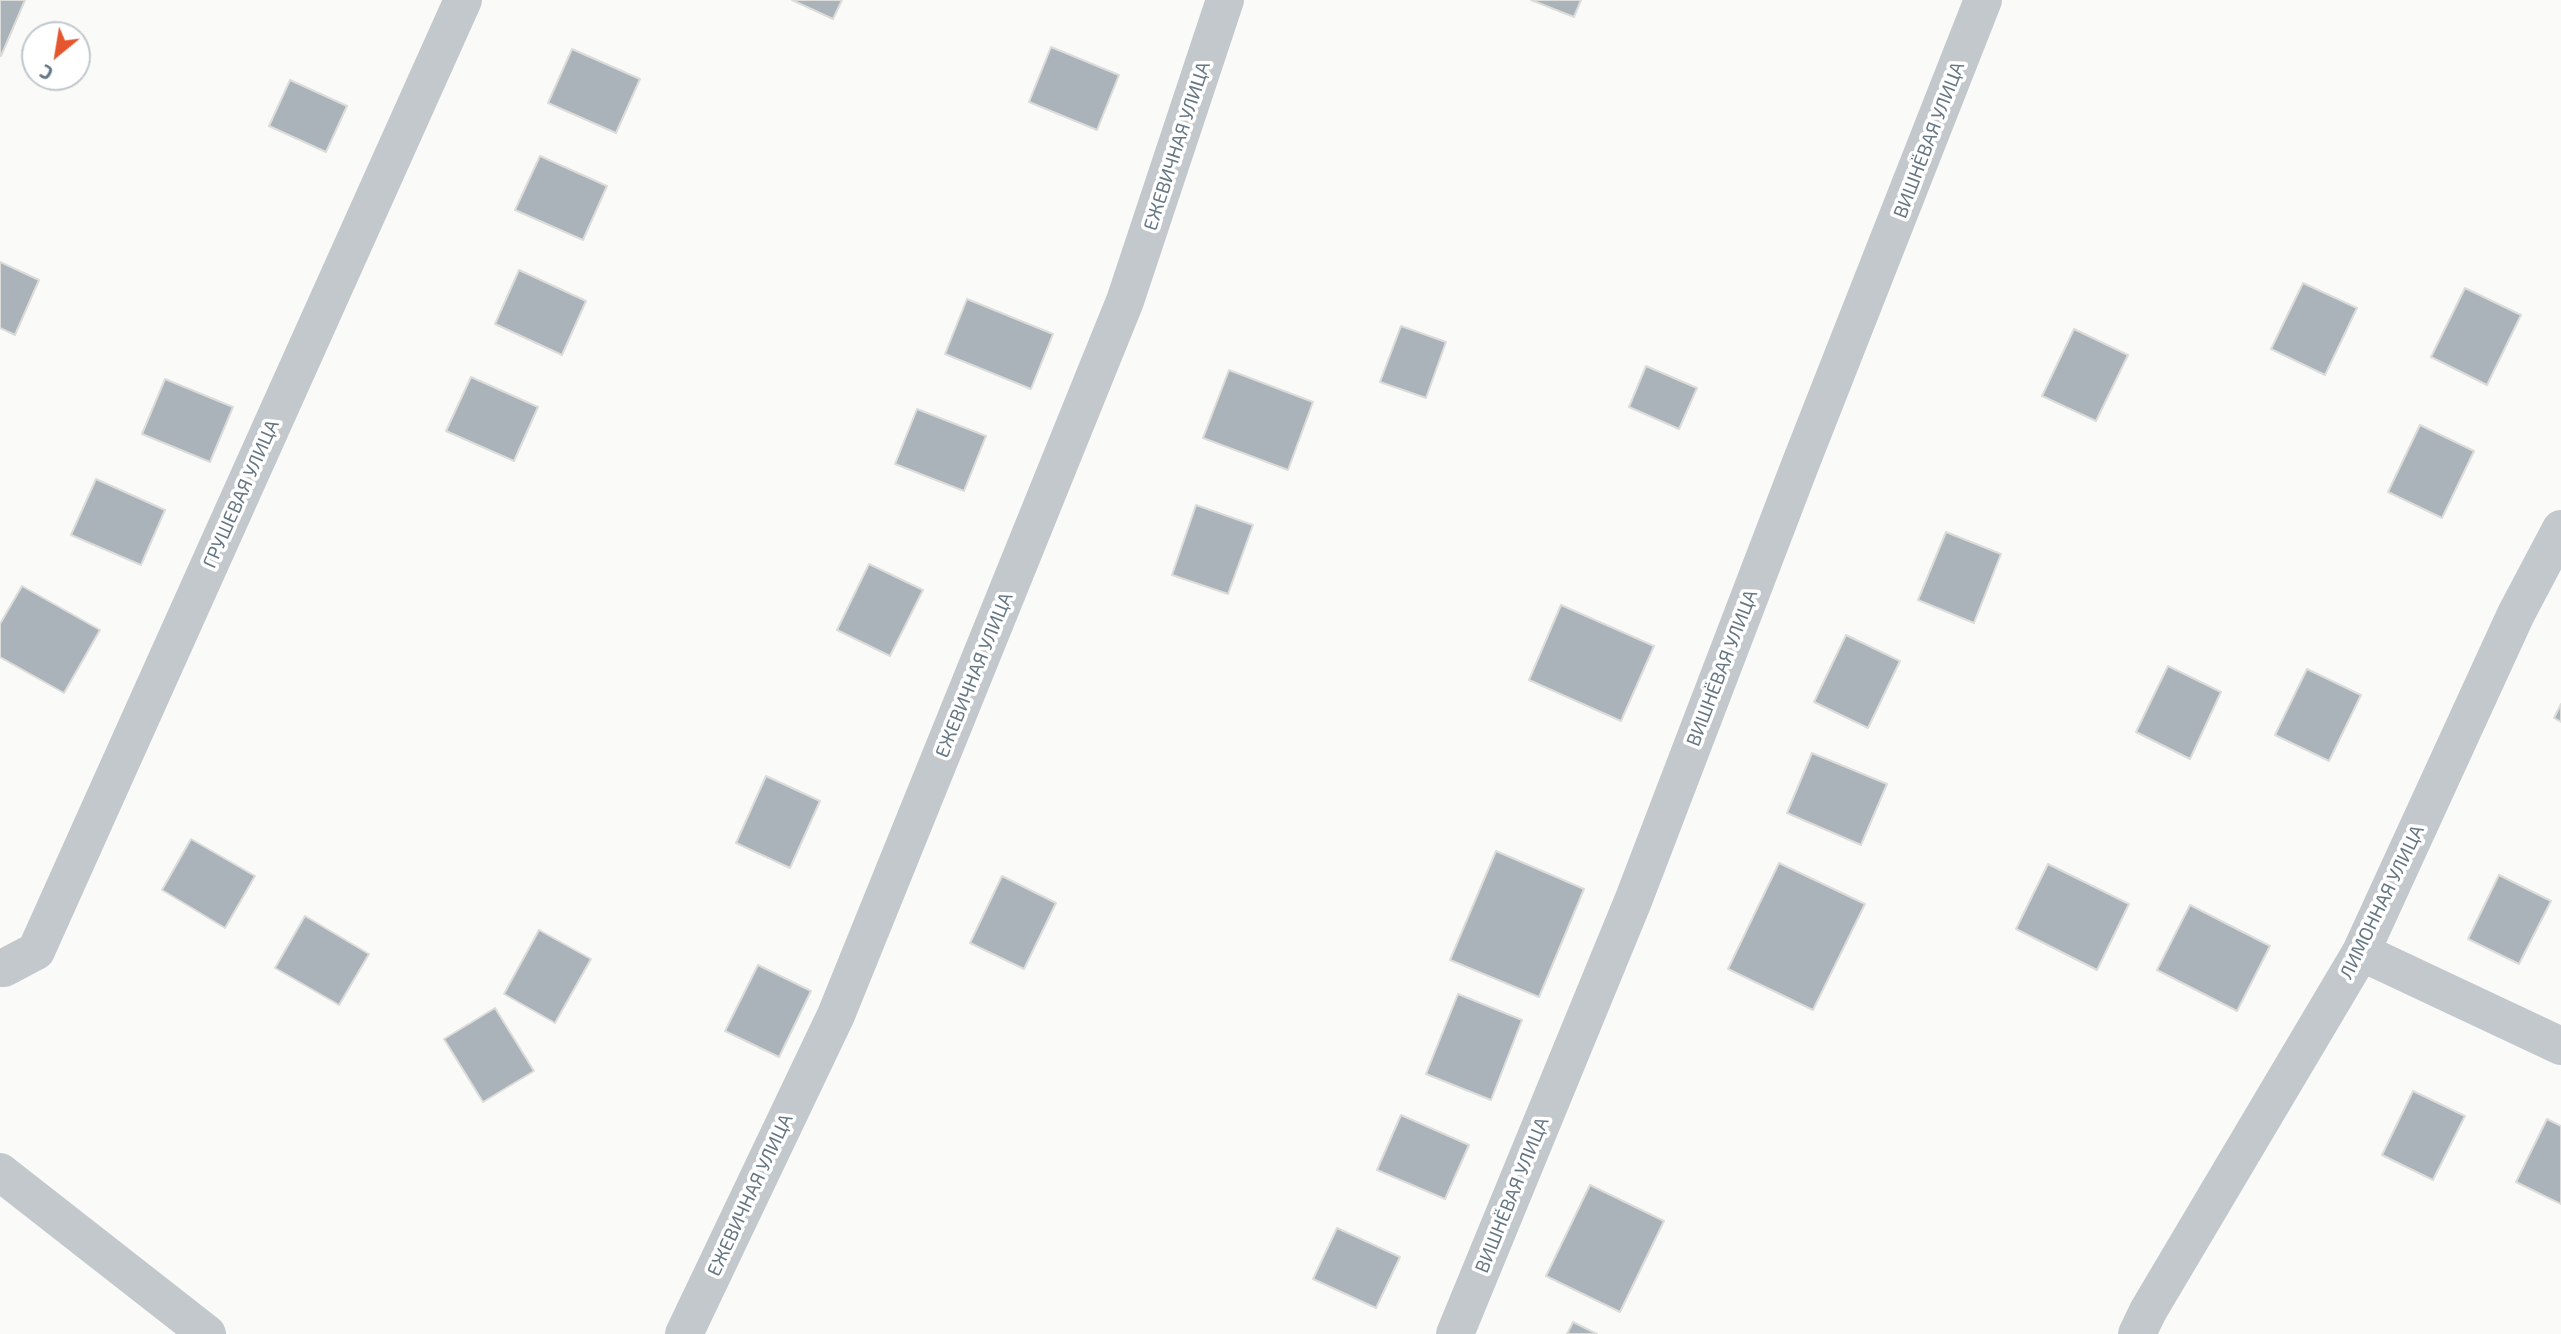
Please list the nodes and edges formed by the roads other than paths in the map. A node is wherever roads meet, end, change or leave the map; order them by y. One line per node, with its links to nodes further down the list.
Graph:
1 (463, 0): 6 (street, ГРУШЕВАЯ УЛИЦА)
2 (1225, 0): 10 (street, ЕЖЕВИЧНАЯ УЛИЦА)
3 (1983, 0): 11 (street, ВИШНЁВАЯ УЛИЦА)
4 (2561, 529): 5 (street, ЛИМОННАЯ УЛИЦА)
5 (2361, 952): 7 (street); 12 (street, ЛИМОННАЯ УЛИЦА)
6 (0, 968)
7 (2561, 1046)
8 (0, 1172): 9 (street)
9 (207, 1334)
10 (684, 1334)
11 (1455, 1334)
12 (2137, 1334)

